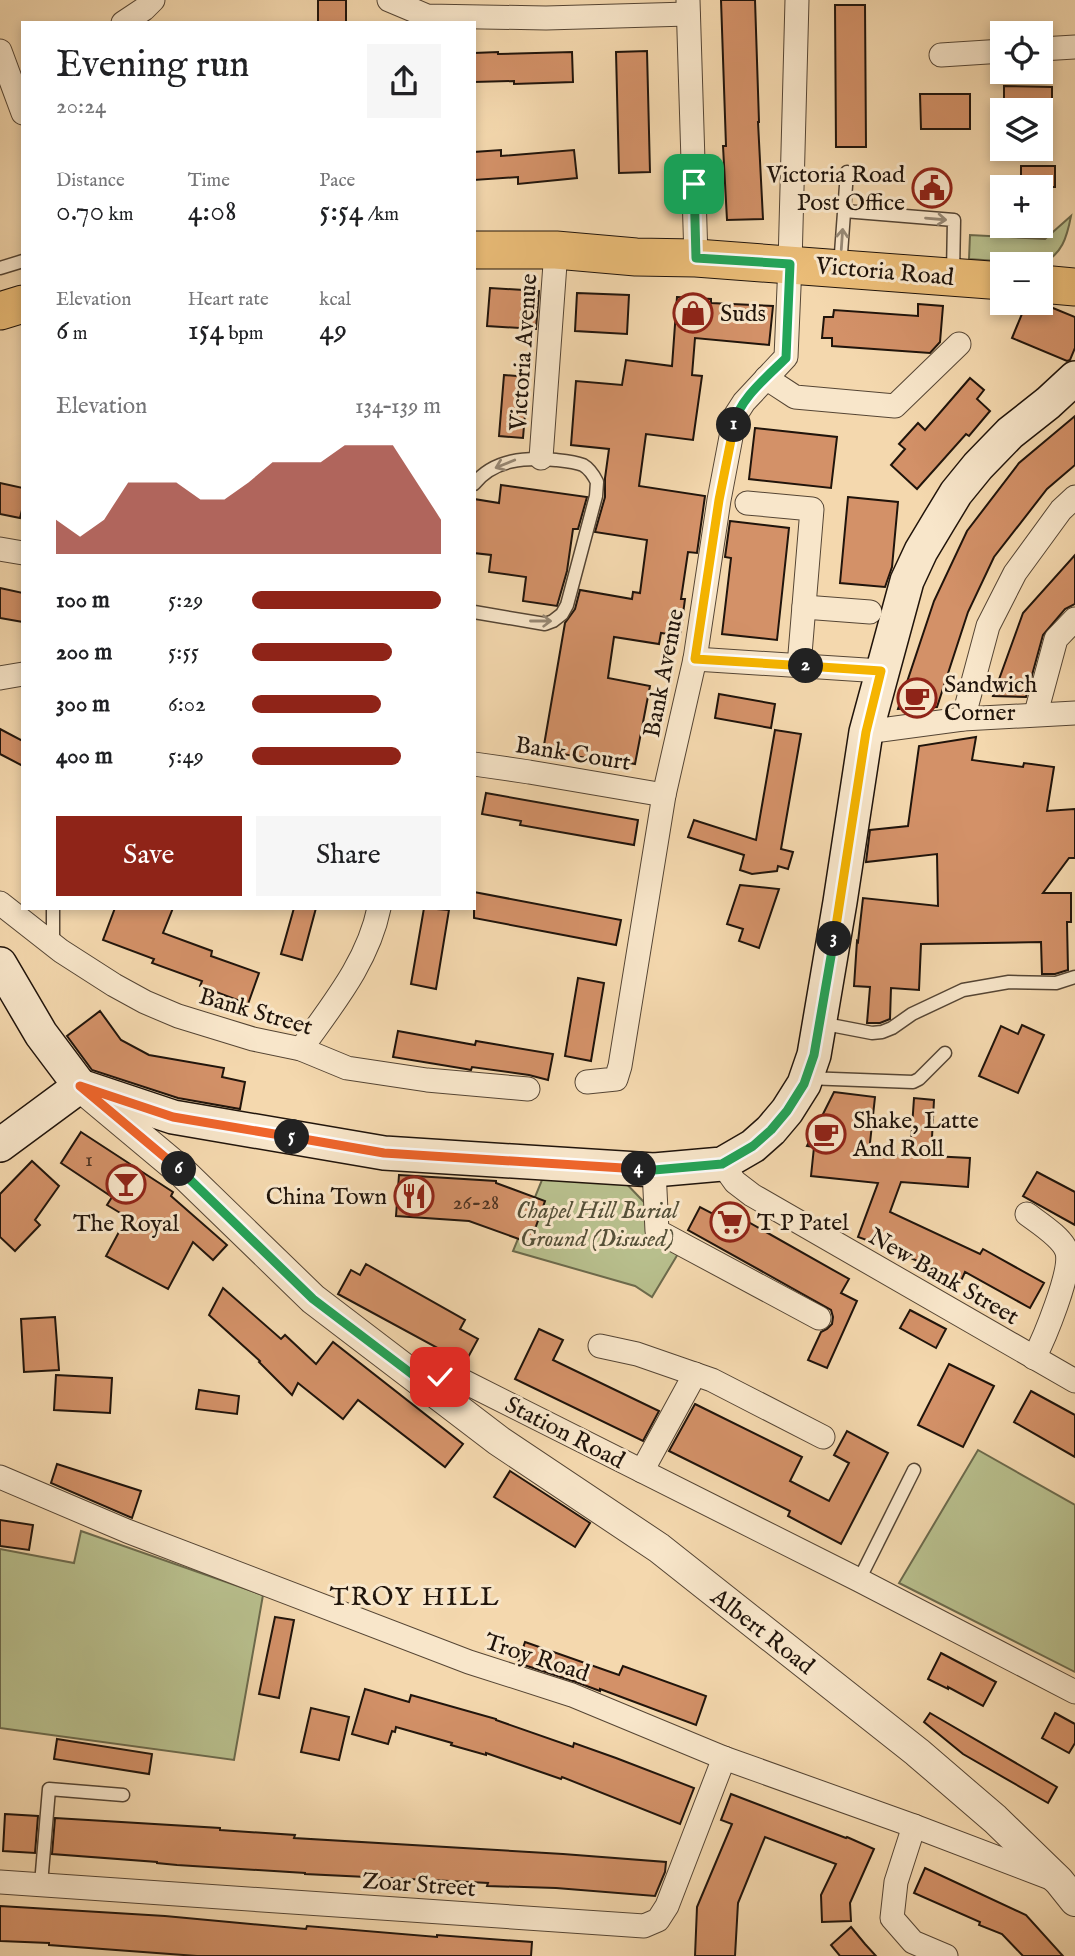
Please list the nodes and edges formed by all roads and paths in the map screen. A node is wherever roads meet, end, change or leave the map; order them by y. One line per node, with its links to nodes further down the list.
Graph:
1 (153, 0): 5 (street)
2 (389, 0): 4 (street)
3 (797, 0): 18 (street, Bank Avenue)
4 (688, 7): 16 (street)
5 (126, 21)
6 (1075, 47): 7 (street)
7 (1053, 48)
8 (990, 52): 9 (street)
9 (941, 55)
10 (7, 58): 11 (street)
11 (21, 106)
12 (847, 172): 13 (lane)
13 (844, 211): 19 (lane, one-way to 13); 21 (lane, one-way to 21)
14 (476, 250): 15 (main road, Victoria Road)
15 (556, 250): 16 (main road, Victoria Road); 30 (street, Victoria Avenue)
16 (696, 258): 18 (main road, Victoria Road)
17 (21, 262): 20 (lane)
18 (790, 264): 19 (main road, Victoria Road); 29 (street, Bank Avenue)
19 (840, 267): 21 (main road, Victoria Road)
20 (0, 268)
21 (953, 277): 22 (main road, Victoria Road)
22 (990, 280)
23 (1053, 285): 24 (main road)
24 (1075, 287)
25 (21, 305): 26 (main road)
26 (0, 310)
27 (959, 344): 29 (street)
28 (1075, 378): 42 (main road)
29 (766, 379): 40 (street, Bank Avenue)
30 (541, 458): 31 (lane, one-way to 31); 37 (lane, one-way to 30)
31 (476, 482)
32 (1075, 497): 47 (street)
33 (747, 503): 36 (street)
34 (0, 549): 35 (street)
35 (21, 552)
36 (804, 607): 38 (street); 41 (street)
37 (476, 612)
38 (870, 612)
39 (1075, 619): 45 (street)
40 (695, 659): 41 (street); 50 (street, Bank Avenue)
41 (799, 666): 42 (street)
42 (881, 671): 48 (main road)
43 (21, 674): 44 (street)
44 (0, 678)
45 (1036, 713): 46 (street); 47 (street)
46 (1075, 713)
47 (963, 719): 48 (street)
48 (866, 732): 57 (main road)
49 (476, 764): 50 (street, Bank Court)
50 (664, 795): 61 (street, Bank Avenue)
51 (0, 903): 54 (street, Bank Street)
52 (54, 910): 54 (lane)
53 (379, 910): 58 (street)
54 (53, 945): 58 (street, Bank Street)
55 (0, 964): 62 (main road)
56 (1075, 976): 57 (lane)
57 (820, 1023): 60 (main road)
58 (301, 1049): 63 (street, Bank Street)
59 (945, 1053): 60 (lane)
60 (806, 1078): 65 (main road)
61 (587, 1082)
62 (80, 1086): 64 (main road); 66 (main road); 73 (street)
63 (528, 1089)
64 (3, 1143)
65 (722, 1164): 66 (main road); 70 (street, New Bank Street)
66 (654, 1170): 68 (street)
67 (1027, 1214): 70 (street)
68 (819, 1318)
69 (600, 1346): 71 (street)
70 (1034, 1358): 72 (street, New Bank Street)
71 (695, 1374): 74 (street); 76 (street)
72 (1075, 1381)
73 (429, 1387): 76 (street, Station Road); 85 (street, Albert Road)
74 (823, 1437)
75 (914, 1470): 78 (lane)
76 (642, 1471): 78 (street, Station Road)
77 (0, 1477): 80 (street, Troy Road)
78 (859, 1580): 79 (street, Station Road)
79 (1075, 1692)
80 (724, 1759): 82 (street, Troy Road); 84 (street, Zoar Street)
81 (123, 1795): 84 (lane)
82 (914, 1825): 85 (street, Troy Road); 86 (street)
83 (0, 1882): 84 (street, Zoar Street)
84 (41, 1884)
85 (1067, 1891)
86 (946, 1956)

